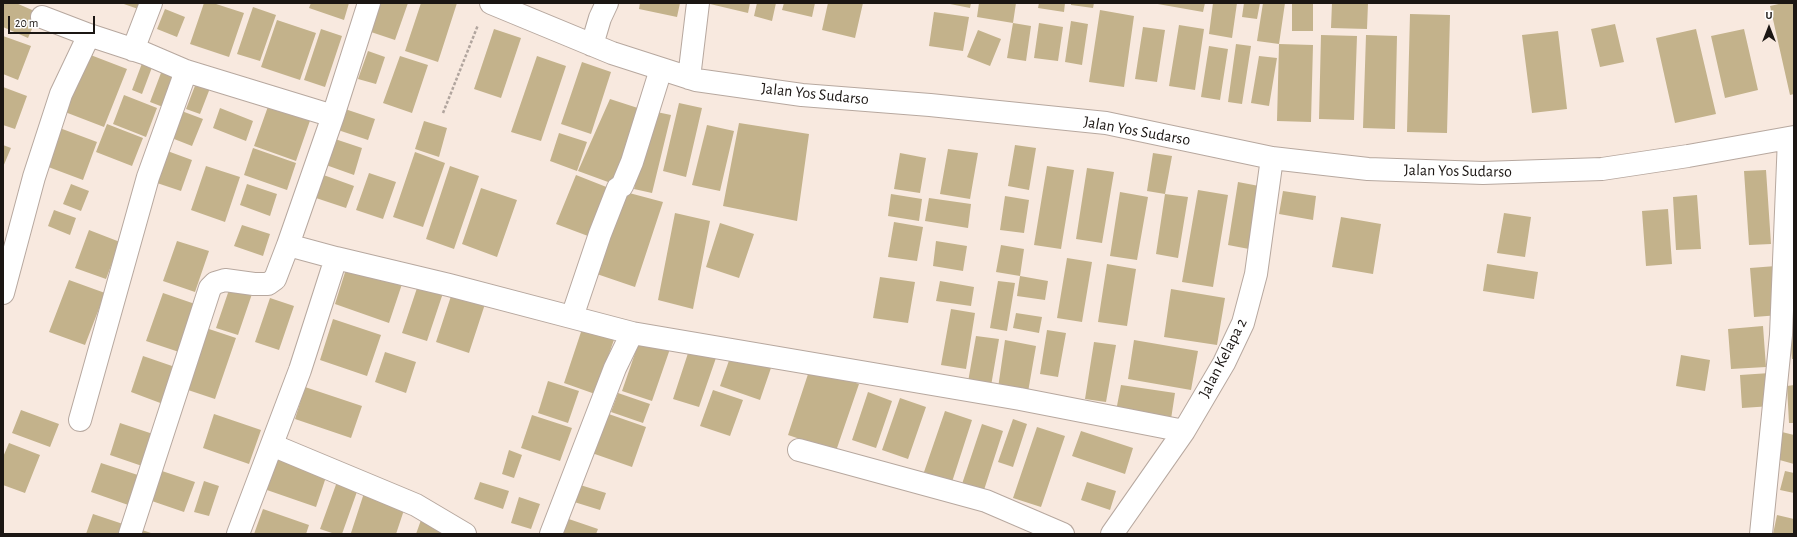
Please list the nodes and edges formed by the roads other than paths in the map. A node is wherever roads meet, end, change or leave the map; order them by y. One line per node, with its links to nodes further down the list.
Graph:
1 (151, 3): 9 (street)
2 (369, 3): 13 (street)
3 (607, 3): 8 (street)
4 (698, 3): 12 (street)
5 (486, 10): 8 (street, Jalan Yos Sudarso)
6 (42, 17): 7 (street)
7 (89, 35): 9 (street); 18 (street)
8 (592, 45): 10 (street, Jalan Yos Sudarso)
9 (133, 50): 11 (street)
10 (661, 69): 12 (street, Jalan Yos Sudarso); 19 (street)
11 (186, 71): 13 (street); 21 (street)
12 (689, 78): 15 (street, Jalan Yos Sudarso)
13 (333, 116): 16 (street)
14 (1792, 138): 15 (street, Jalan Yos Sudarso); 31 (street)
15 (1272, 158): 22 (street, Jalan Kelapa 2)
16 (288, 246): 17 (street); 25 (street)
17 (336, 258): 19 (street); 23 (street)
18 (3, 293)
19 (572, 317): 20 (street)
20 (632, 333): 22 (street); 28 (street)
21 (80, 420)
22 (1184, 431): 30 (street, Jalan Kelapa 2)
23 (272, 444): 26 (street); 27 (street)
24 (799, 450): 29 (street)
25 (130, 534)
26 (238, 534)
27 (465, 534)
28 (552, 534)
29 (1063, 534)
30 (1112, 534)
31 (1761, 534)

